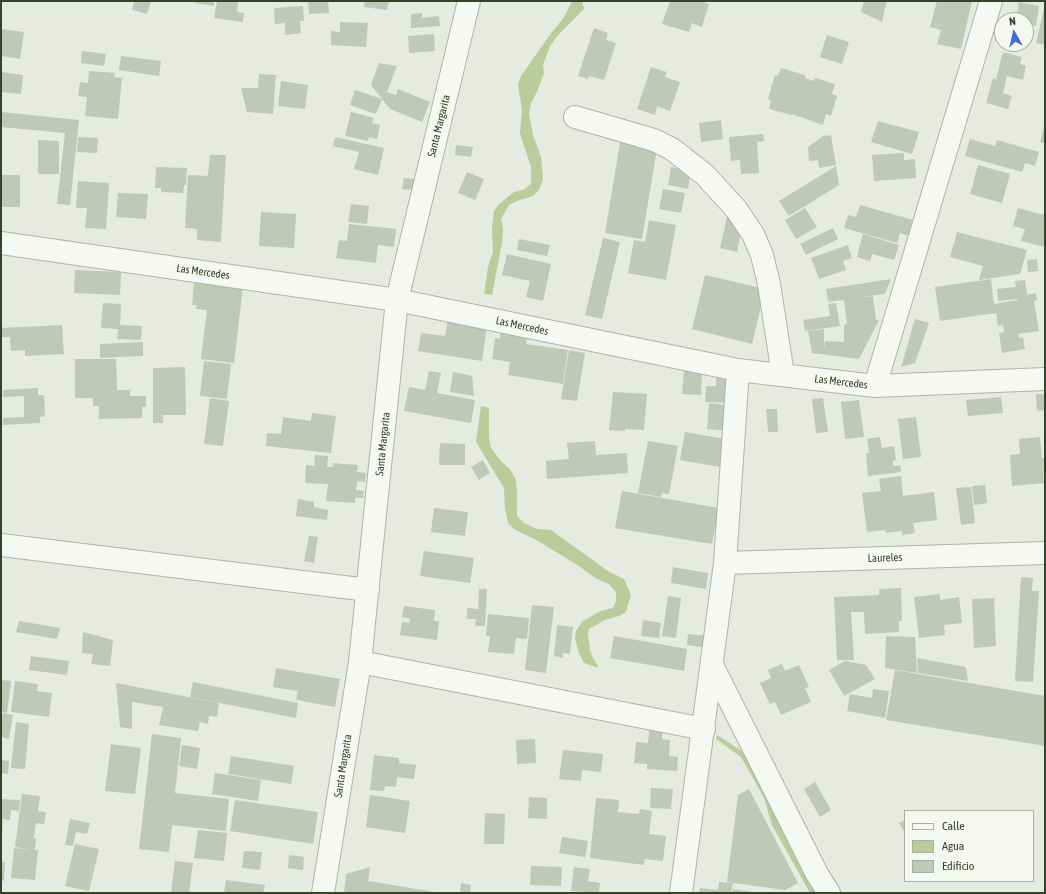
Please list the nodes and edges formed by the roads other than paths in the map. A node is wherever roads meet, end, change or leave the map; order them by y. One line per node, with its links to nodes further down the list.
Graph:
1 (469, 1): 5 (street, Santa Margarita)
2 (991, 1): 9 (street)
3 (575, 117): 7 (street)
4 (1, 243): 5 (street, Las Mercedes)
5 (397, 300): 6 (street, Las Mercedes); 13 (street, Santa Margarita)
6 (738, 370): 7 (street, Las Mercedes); 12 (street)
7 (783, 375): 9 (street, Las Mercedes)
8 (1045, 379): 9 (street, Las Mercedes)
9 (875, 386)
10 (1, 545): 13 (street)
11 (1045, 553): 12 (street, Laureles)
12 (725, 563): 15 (street)
13 (368, 590): 14 (street, Santa Margarita)
14 (360, 662): 16 (street); 17 (street, Santa Margarita)
15 (712, 665): 16 (street); 19 (street)
16 (704, 729): 18 (street)
17 (323, 893)
18 (681, 893)
19 (829, 893)

